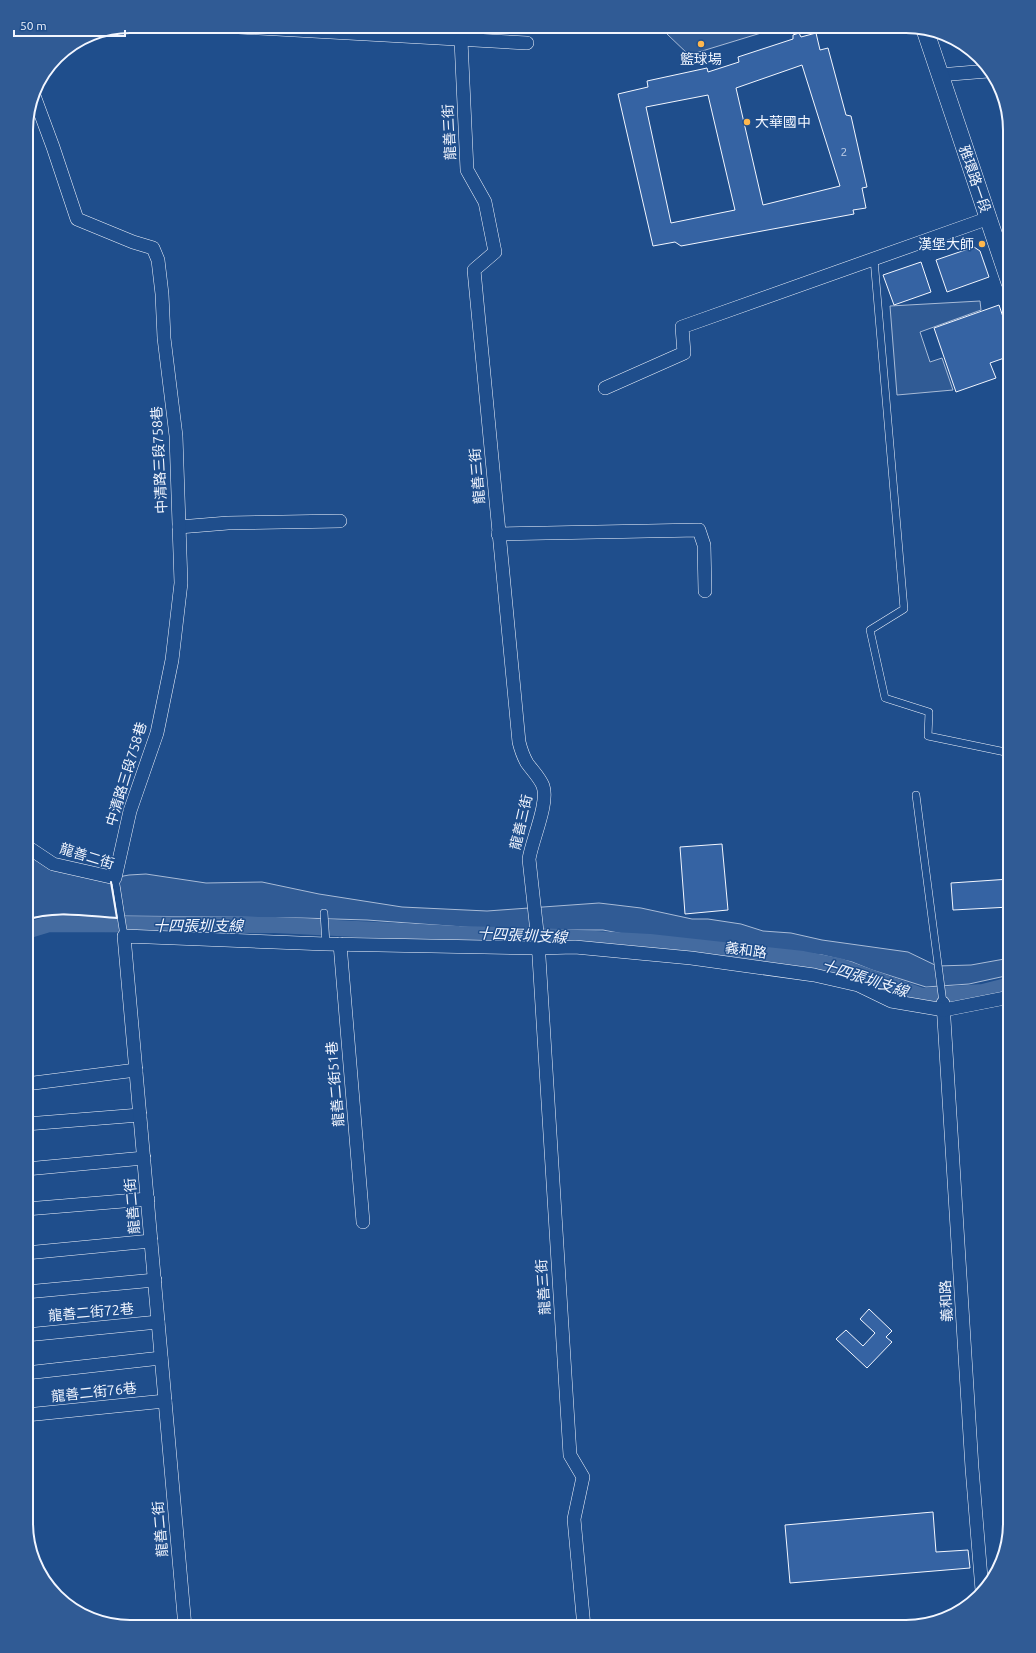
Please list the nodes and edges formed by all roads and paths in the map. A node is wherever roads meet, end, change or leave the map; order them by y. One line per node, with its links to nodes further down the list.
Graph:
1 (341, 33): 3 (street)
2 (927, 35): 6 (street, 雅環路一段)
3 (461, 40): 4 (street); 14 (street, 龍善三街)
4 (527, 43)
5 (983, 71): 6 (street)
6 (939, 75): 8 (street, 雅環路一段)
7 (37, 103): 13 (street, 中清路三段758巷)
8 (989, 218): 9 (street); 10 (street, 雅環路一段)
9 (874, 259): 11 (street); 16 (lane)
10 (1003, 261)
11 (605, 388)
12 (340, 521): 13 (street)
13 (179, 527): 19 (street, 中清路三段758巷)
14 (498, 534): 15 (street); 24 (street, 龍善三街)
15 (706, 591)
16 (1003, 752)
17 (916, 795): 26 (lane, 義和路)
18 (33, 851): 19 (street, 龍善二街)
19 (115, 878): 21 (lane, 龍善二街)
20 (324, 913): 22 (lane)
21 (124, 936): 22 (street); 27 (street, 龍善二街)
22 (326, 944): 23 (street)
23 (340, 944): 24 (street); 35 (street, 龍善二街51巷)
24 (538, 945): 26 (street, 義和路); 48 (street, 龍善三街)
25 (1003, 998): 26 (street, 義和路)
26 (944, 1007): 46 (street, 義和路)
27 (136, 1070): 28 (street); 29 (street, 龍善二街)
28 (33, 1083)
29 (140, 1115): 30 (street); 31 (street, 龍善二街)
30 (33, 1123)
31 (144, 1158): 32 (street); 33 (street, 龍善二街)
32 (33, 1168)
33 (148, 1199): 34 (street); 36 (street, 龍善二街)
34 (33, 1208)
35 (363, 1222)
36 (151, 1241): 37 (street); 38 (street, 龍善二街)
37 (33, 1252)
38 (155, 1280): 39 (street, 龍善二街72巷); 40 (street, 龍善二街)
39 (33, 1291)
40 (158, 1322): 41 (street, 龍善二街72巷); 42 (street, 龍善二街)
41 (33, 1334)
42 (161, 1358): 43 (street, 龍善二街76巷); 44 (street, 龍善二街)
43 (33, 1372)
44 (165, 1401): 45 (street, 龍善二街76巷); 47 (street, 龍善二街)
45 (33, 1414)
46 (981, 1584)
47 (184, 1620)
48 (583, 1620)

